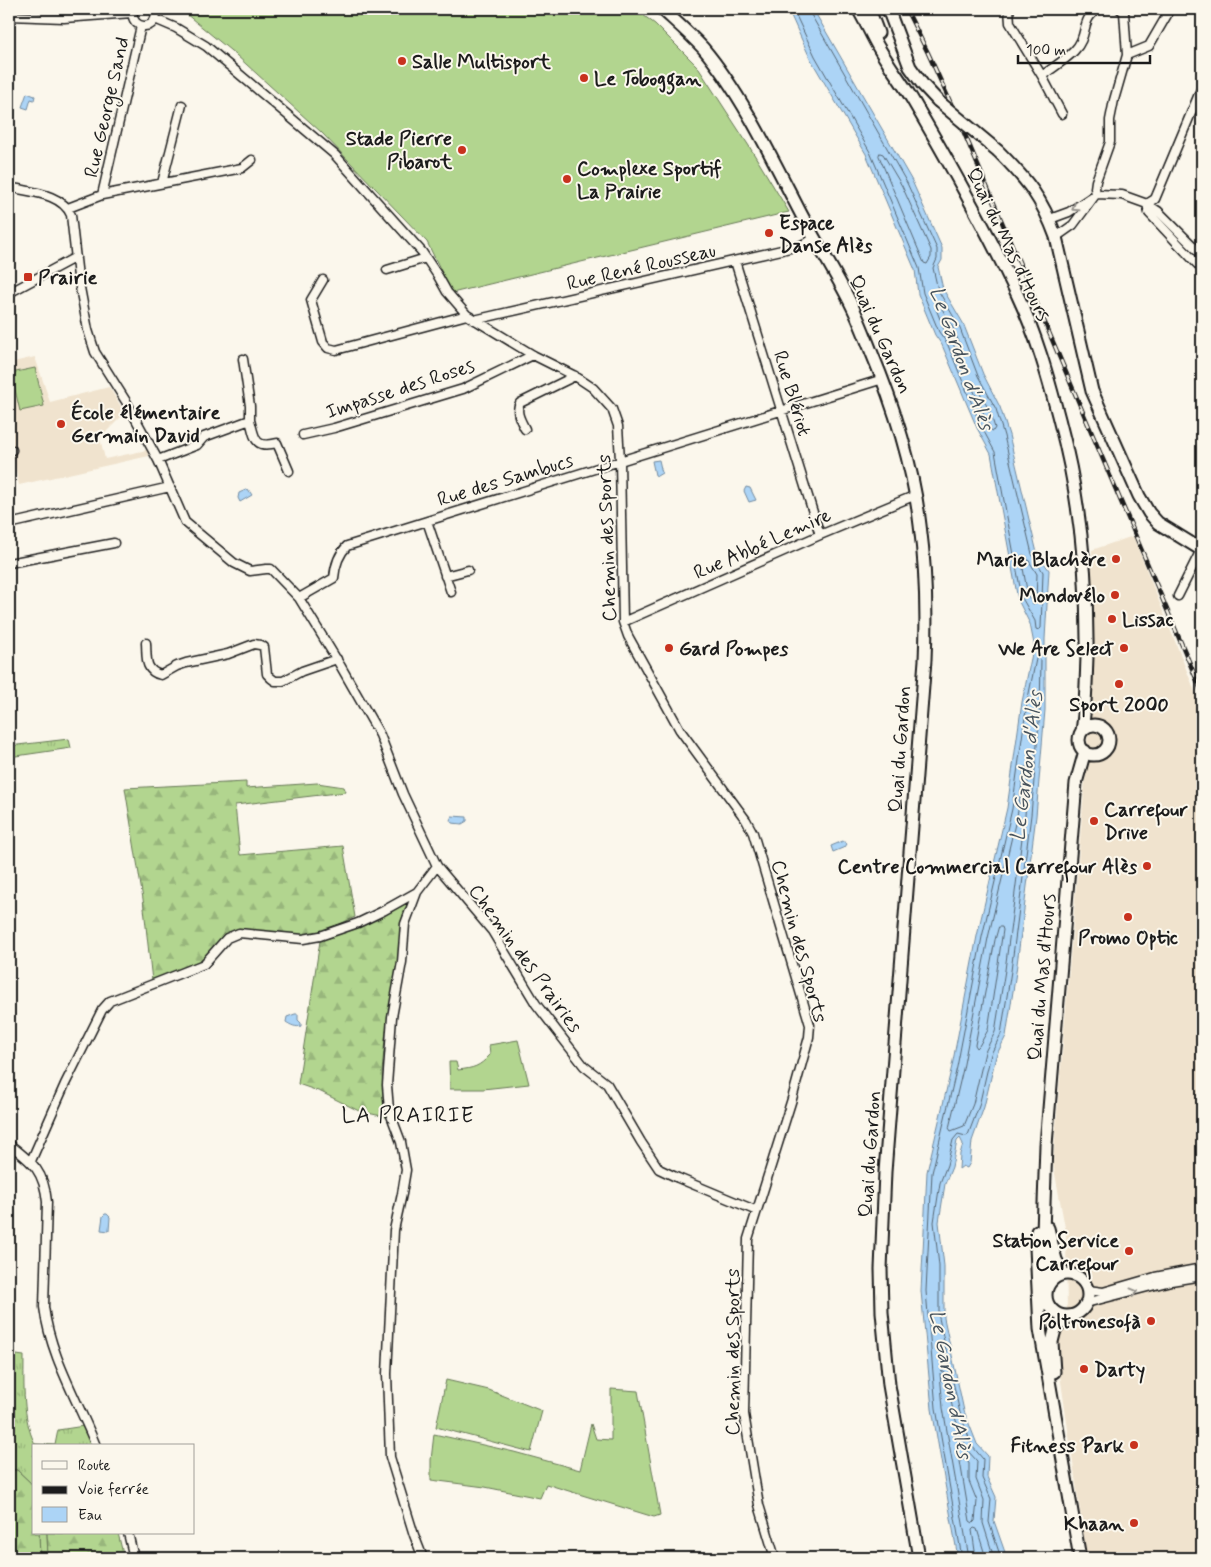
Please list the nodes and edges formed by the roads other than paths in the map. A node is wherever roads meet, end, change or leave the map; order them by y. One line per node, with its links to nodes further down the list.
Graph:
1 (156, 9): 12 (street)
2 (662, 9): 29 (street, Quai du Gardon)
3 (858, 9): 15 (street, Quai du Mas d'Hours)
4 (869, 9): 15 (street, Quai du Mas d'Hours)
5 (888, 9): 27 (street, bridge)
6 (1009, 9): 16 (street)
7 (1099, 9): 16 (street)
8 (1120, 9): 14 (street)
9 (132, 11): 11 (street); 13 (street)
10 (1167, 15): 14 (street)
11 (9, 16)
12 (156, 19): 13 (street); 32 (street, Chemin des Sports)
13 (141, 26): 24 (street, Rue George Sand)
14 (1127, 55): 23 (street)
15 (898, 75): 67 (street, Quai du Mas d'Hours)
16 (1042, 76): 19 (street)
17 (1202, 87): 25 (street)
18 (182, 105): 21 (street)
19 (1062, 114)
20 (252, 160): 21 (street)
21 (162, 183): 24 (street)
22 (9, 187): 26 (street)
23 (1096, 194): 25 (street); 27 (street, one-way to 27); 28 (street)
24 (102, 195): 26 (street)
25 (1147, 204): 30 (street); 34 (street)
26 (68, 208): 31 (street, Chemin des Prairies)
27 (1050, 219): 28 (street)
28 (1056, 237): 57 (street)
29 (814, 239): 33 (street, Rue René Rousseau); 43 (street, Quai du Gardon)
30 (1202, 255)
31 (76, 257): 37 (street); 48 (street, Chemin des Prairies)
32 (426, 258): 35 (street); 38 (street, Chemin des Sports)
33 (735, 261): 39 (street, Rue René Rousseau); 44 (street, Rue Blériot)
34 (1202, 268)
35 (387, 270)
36 (323, 280): 38 (street)
37 (9, 293)
38 (467, 315): 39 (street, Chemin des Sports)
39 (474, 320): 40 (street, Chemin des Sports)
40 (534, 355): 42 (street, Chemin des Sports); 47 (street, Impasse des Roses)
41 (243, 359): 45 (street)
42 (575, 376): 46 (street); 49 (street, Chemin des Sports)
43 (883, 379): 44 (street, Rue des Sambucs); 52 (street, Quai du Gardon)
44 (782, 410): 49 (street, Rue des Sambucs); 55 (street, Rue Blériot)
45 (250, 420): 48 (street); 50 (street)
46 (525, 429)
47 (303, 435)
48 (158, 460): 51 (street, Chemin des Prairies)
49 (620, 460): 53 (street, Rue des Sambucs); 64 (street, Chemin des Sports)
50 (289, 471)
51 (170, 487): 54 (street); 63 (street, Chemin des Prairies)
52 (916, 495): 55 (street, Rue Abbé Lemire); 91 (street, Quai du Gardon)
53 (428, 520): 60 (street, Rue des Sambucs); 63 (street, Rue des Sambucs)
54 (9, 524)
55 (820, 535): 64 (street, Rue Abbé Lemire)
56 (114, 543): 58 (street)
57 (1202, 550): 62 (street)
58 (9, 563)
59 (468, 570): 60 (street)
60 (445, 576): 61 (street, Rue des Sambucs)
61 (451, 592)
62 (1178, 596)
63 (299, 598): 66 (street, Chemin des Prairies)
64 (623, 622): 76 (street, Chemin des Sports)
65 (146, 643): 66 (street)
66 (337, 659): 71 (street, Chemin des Prairies)
67 (1086, 707): 68 (street); 69 (street, Quai du Mas d'Hours)
68 (1098, 726): 69 (street); 70 (street)
69 (1082, 731): 70 (street)
70 (1085, 751): 75 (street, Quai du Mas d'Hours)
71 (438, 866): 72 (street); 76 (street, Chemin des Prairies)
72 (416, 892): 74 (street); 89 (street)
73 (9, 1144): 74 (street)
74 (31, 1161): 86 (street)
75 (1043, 1207): 78 (street, Quai du Mas d'Hours); 80 (street, Quai du Mas d'Hours); 85 (street, Quai du Mas d'Hours)
76 (757, 1211): 90 (street, Chemin des Sports)
77 (1202, 1268): 81 (street)
78 (1064, 1274): 80 (street); 81 (street)
79 (1202, 1276): 83 (street, one-way to 79)
80 (1048, 1286): 82 (street)
81 (1088, 1290): 83 (street)
82 (1046, 1300): 84 (street); 85 (street, Quai du Mas d'Hours)
83 (1086, 1303): 84 (street)
84 (1067, 1316): 93 (street)
85 (1045, 1358): 92 (street, Quai du Mas d'Hours)
86 (95, 1444)
87 (128, 1534): 88 (street)
88 (134, 1558)
89 (423, 1558)
90 (775, 1558)
91 (919, 1558)
92 (1080, 1558)
93 (1088, 1558)

